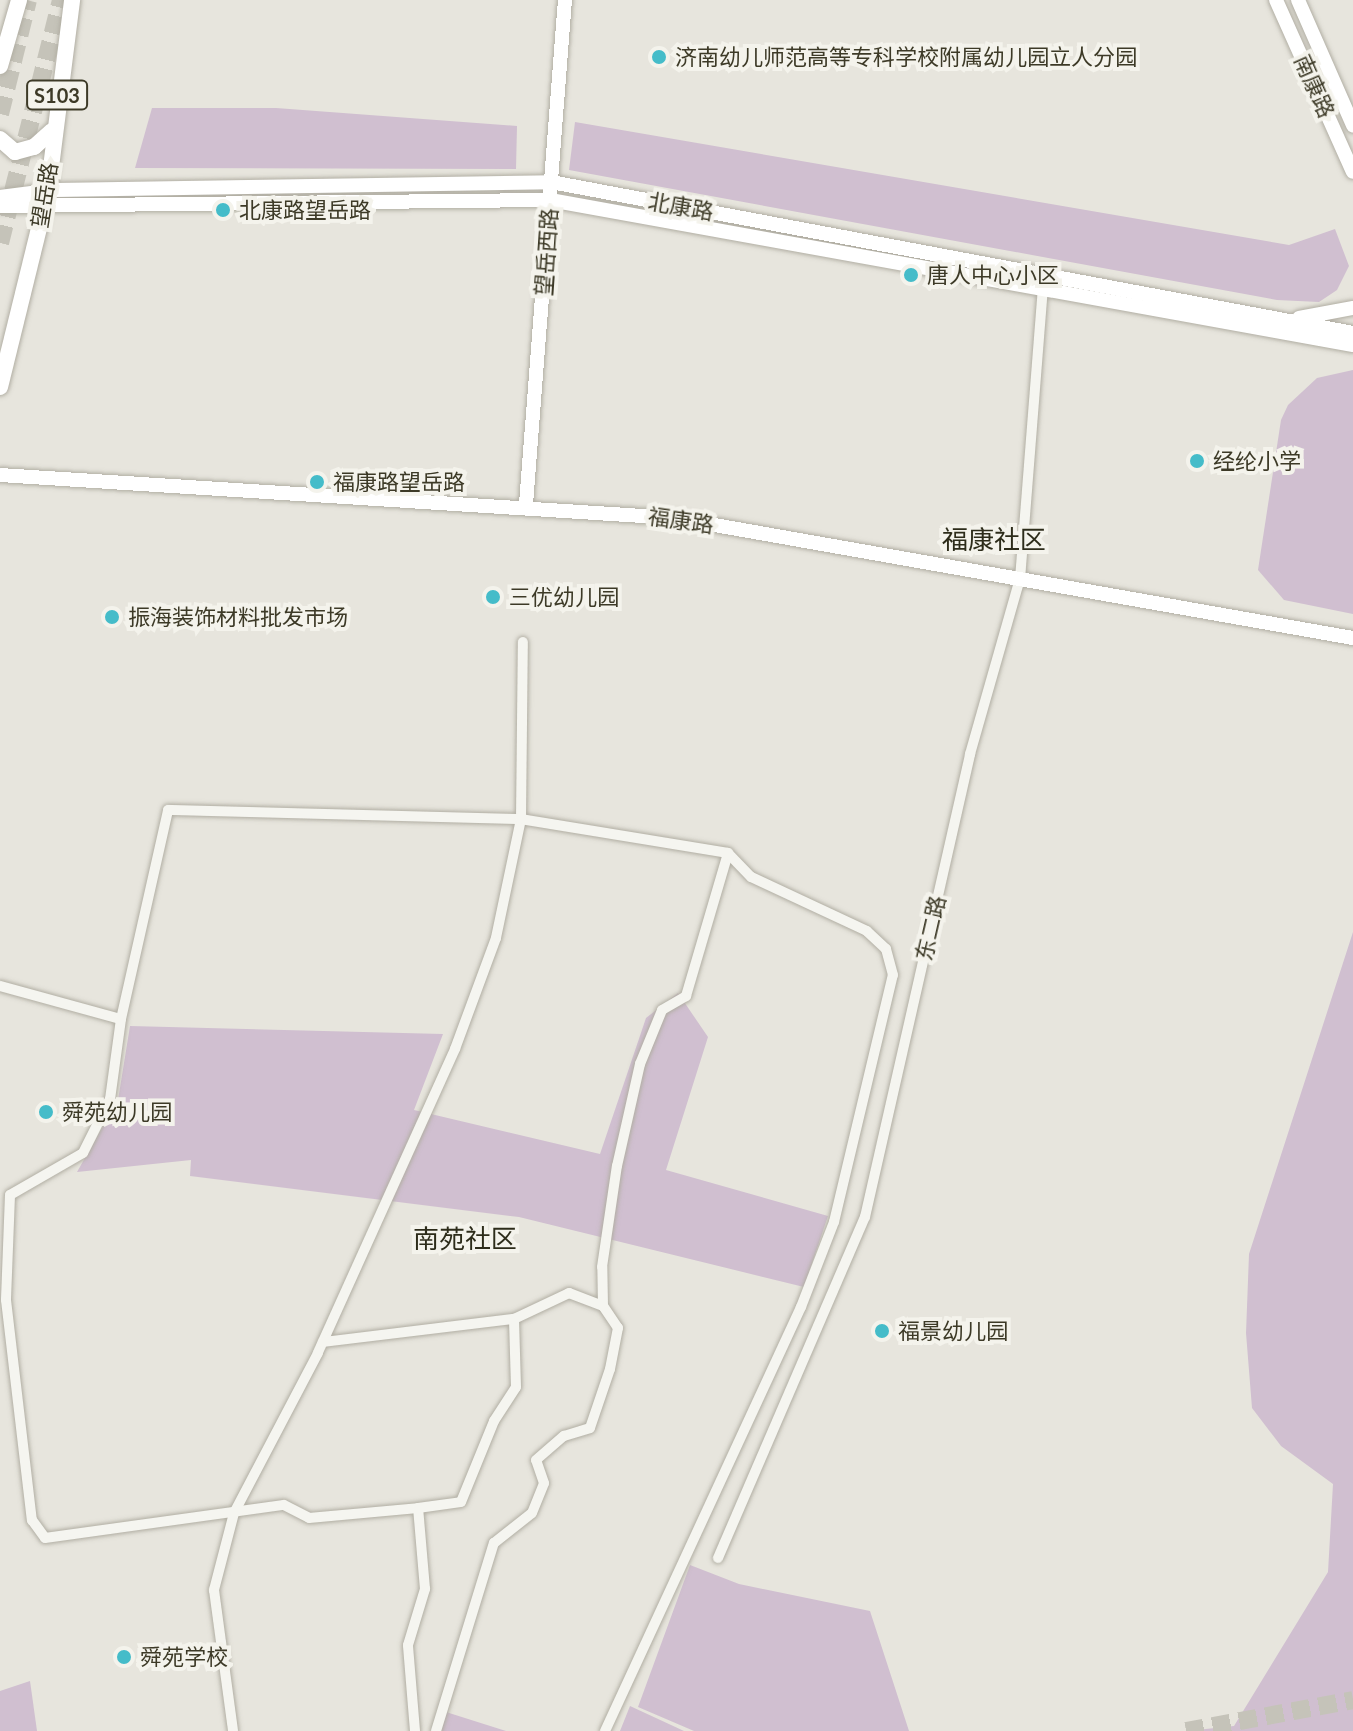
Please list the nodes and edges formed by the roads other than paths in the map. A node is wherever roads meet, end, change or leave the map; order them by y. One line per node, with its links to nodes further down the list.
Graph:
1 (19, 0): 6 (main road, S103)
2 (72, 0): 8 (main road, 望岳路 / S103)
3 (565, 0): 11 (main road, 望岳西路)
4 (1276, 0): 10 (main road, 南康路)
5 (1298, 0): 7 (main road, 南康路)
6 (0, 66)
7 (1353, 125)
8 (52, 131): 9 (main road); 12 (main road, 望岳路 / S103)
9 (0, 139)
10 (1353, 172)
11 (551, 182): 12 (main road, 北康路); 14 (main road, 望岳西路); 17 (main road, 北康路)
12 (48, 191): 13 (main road, 北康路); 16 (main road, 望岳路 / S103)
13 (0, 197)
14 (550, 200): 16 (main road, 北康路); 17 (main road, 北康路); 24 (main road, 望岳西路)
15 (0, 206): 16 (main road, 北康路)
16 (45, 208): 22 (main road, 望岳路 / S103)
17 (1044, 280): 19 (main road, 北康路); 21 (main road, 北康路); 25 (street, 东二路)
18 (1353, 308): 19 (main road)
19 (1279, 320): 20 (main road, 北康路)
20 (1353, 333)
21 (1353, 345)
22 (0, 387)
23 (0, 475): 24 (main road, 福康路)
24 (526, 504): 25 (main road, 福康路)
25 (1020, 579): 26 (main road, 福康路); 37 (street, 东二路)
26 (1353, 638)
27 (523, 642): 28 (street)
28 (521, 819): 29 (street); 31 (street); 34 (street)
29 (728, 853): 32 (street); 41 (street)
30 (0, 986): 31 (street)
31 (121, 1019): 36 (street)
32 (603, 1306): 33 (street); 40 (street)
33 (514, 1319): 34 (street); 35 (street)
34 (323, 1342): 36 (street)
35 (418, 1508): 36 (street); 39 (street)
36 (234, 1513): 38 (street)
37 (718, 1558)
38 (233, 1731)
39 (415, 1731)
40 (436, 1731)
41 (605, 1731)

